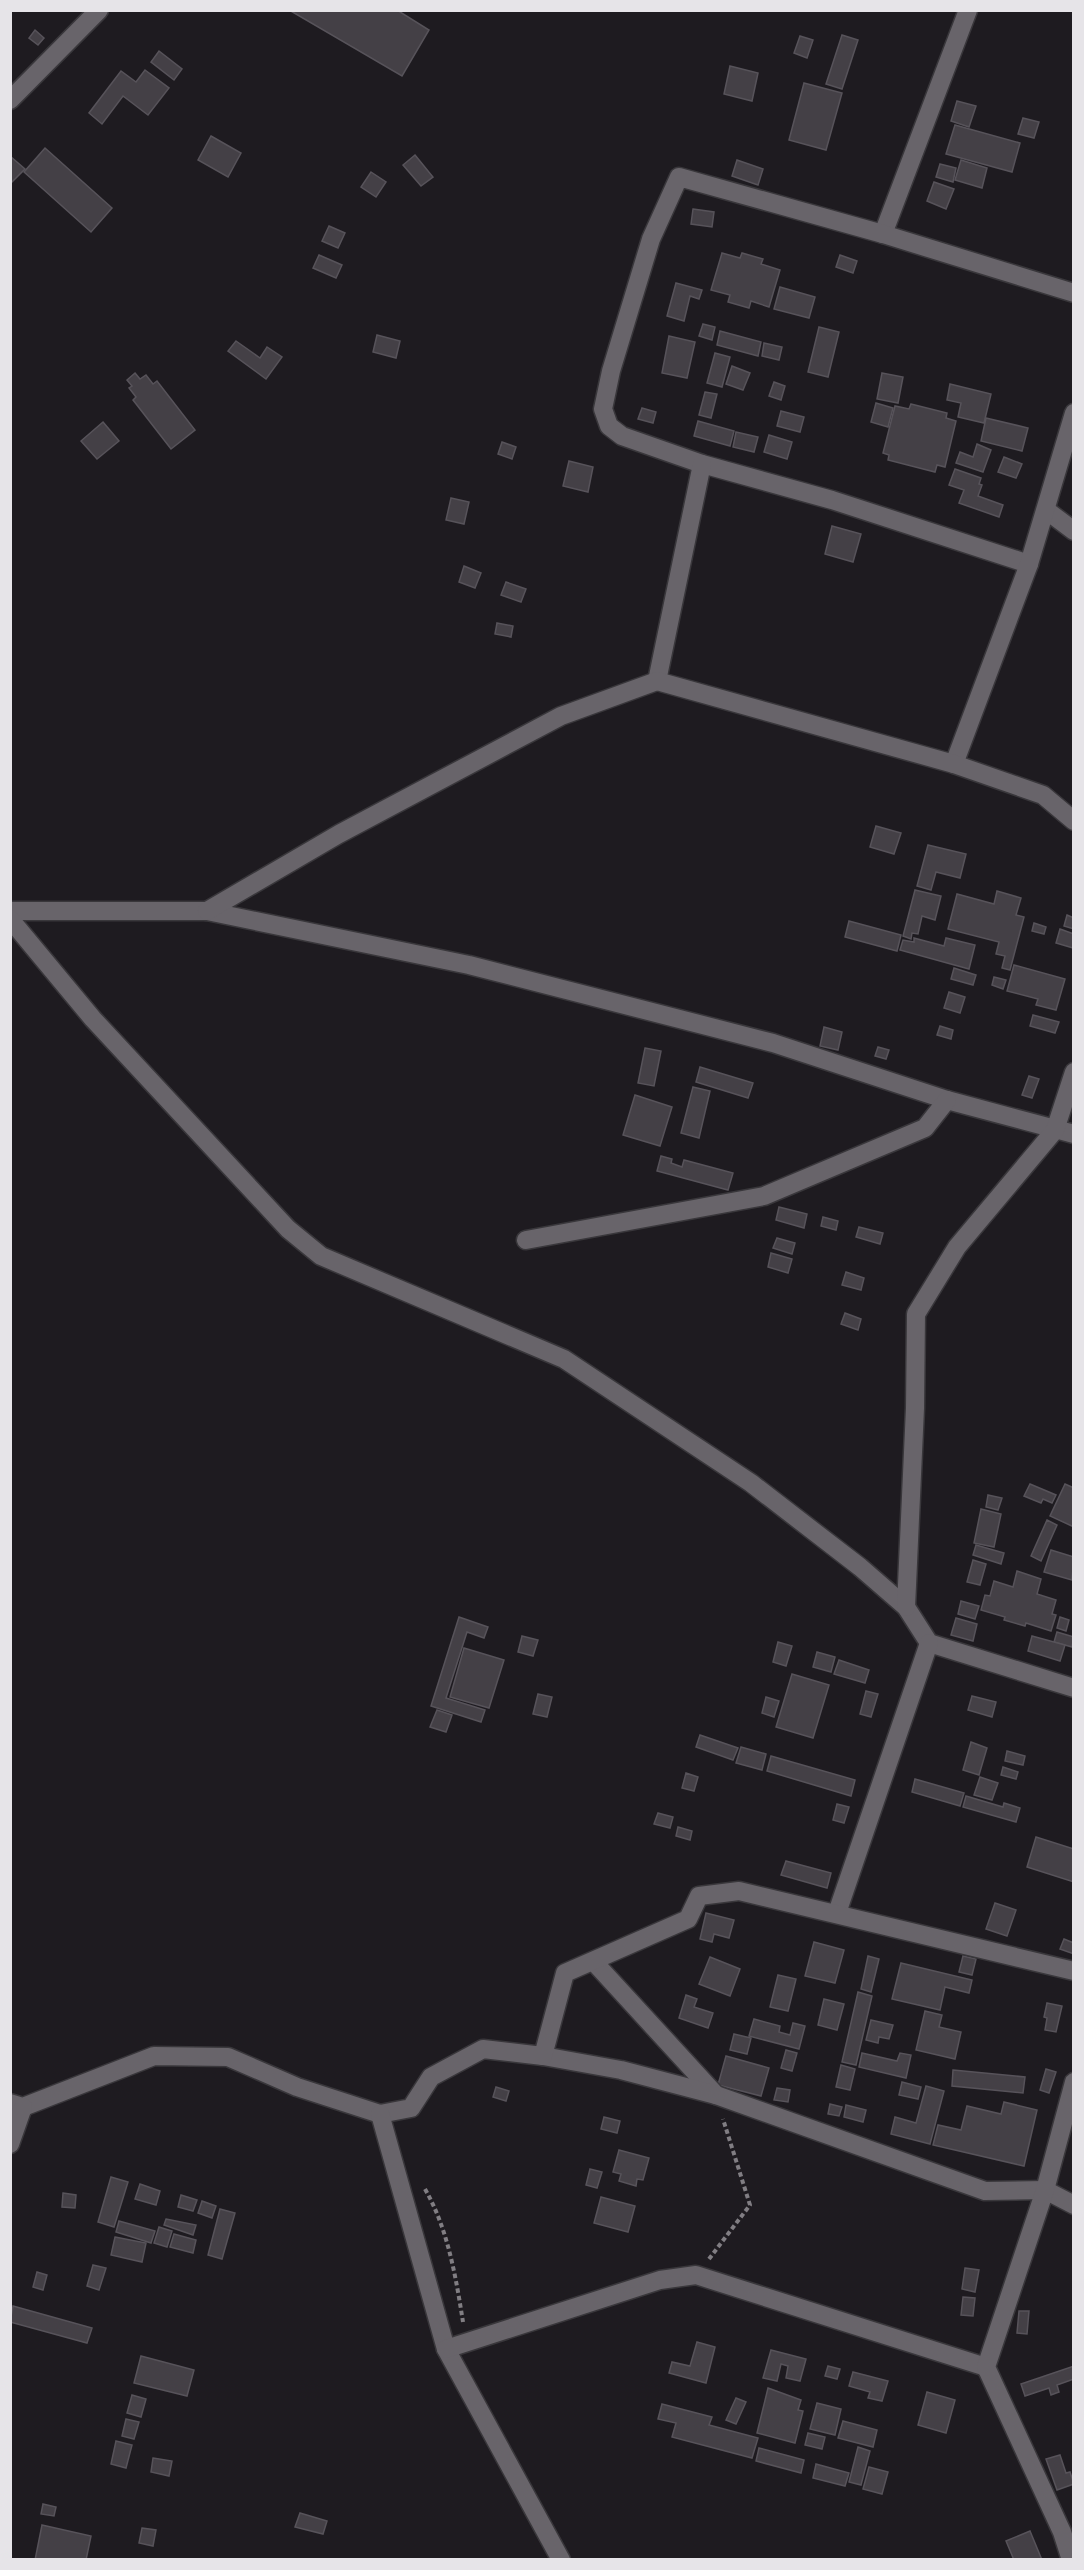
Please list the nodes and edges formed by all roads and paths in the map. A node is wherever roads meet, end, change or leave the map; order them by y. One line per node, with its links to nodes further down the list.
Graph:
1 (99, 10): 3 (street)
2 (968, 10): 4 (street)
3 (10, 100)
4 (883, 234): 5 (street); 7 (street)
5 (1074, 293)
6 (1074, 413): 8 (street)
7 (702, 464): 10 (street); 11 (street)
8 (1046, 510): 9 (street); 10 (street)
9 (1074, 531)
10 (1029, 564): 12 (street)
11 (657, 681): 12 (street); 15 (street)
12 (954, 764): 13 (street)
13 (1074, 821)
14 (10, 911): 15 (street)
15 (207, 912): 18 (street)
16 (10, 919): 22 (street)
17 (1074, 1072): 19 (street)
18 (947, 1100): 19 (street); 21 (street)
19 (1055, 1130): 20 (street); 22 (street)
20 (1074, 1134)
21 (526, 1240)
22 (906, 1606): 23 (street)
23 (929, 1643): 24 (street); 25 (street)
24 (1074, 1688)
25 (837, 1913): 26 (street); 27 (street)
26 (594, 1962): 28 (street); 30 (street)
27 (1074, 1971)
28 (543, 2056): 30 (street); 32 (street)
29 (1074, 2082): 34 (street)
30 (716, 2095): 34 (street); 36 (path)
31 (17, 2105): 32 (street); 33 (street)
32 (380, 2114): 37 (street)
33 (10, 2144)
34 (1044, 2190): 35 (street); 38 (street)
35 (1074, 2205)
36 (696, 2275): 37 (street); 38 (street)
37 (446, 2349): 39 (street)
38 (986, 2367): 40 (street)
39 (561, 2559)
40 (1071, 2559)

